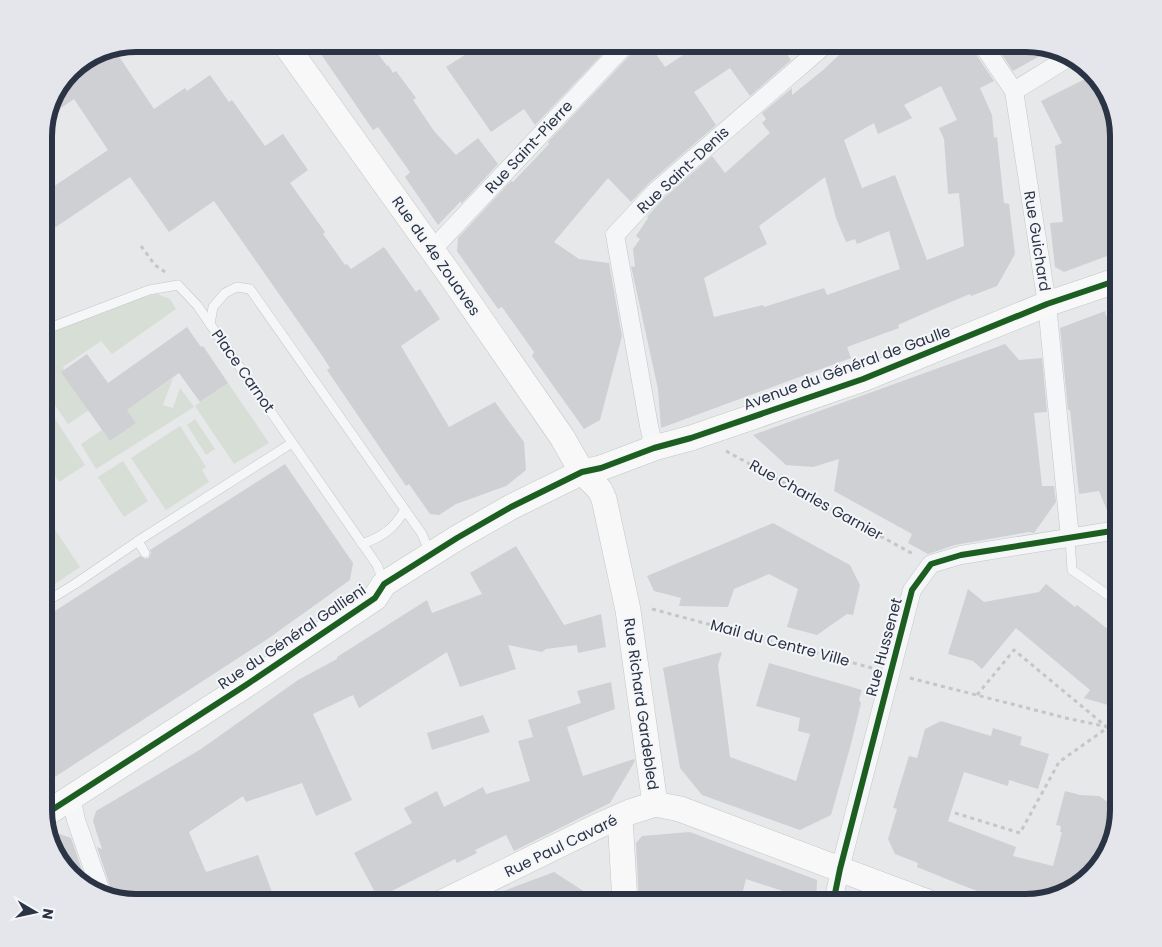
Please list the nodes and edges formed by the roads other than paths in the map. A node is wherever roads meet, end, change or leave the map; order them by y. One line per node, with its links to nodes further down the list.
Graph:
1 (291, 52): 7 (main road, Rue du 4e Zouaves)
2 (618, 52): 7 (street, Rue Saint-Pierre)
3 (810, 52): 13 (street, Rue Saint-Denis)
4 (987, 52): 6 (street, Rue Guichard)
5 (1062, 62): 6 (street)
6 (1014, 91): 9 (street, Rue Guichard)
7 (432, 250): 14 (main road, Rue du 4e Zouaves)
8 (1110, 283): 9 (main road, Avenue du Général de Gaulle)
9 (1047, 304): 13 (main road, Avenue du Général de Gaulle); 17 (street, Rue Guichard)
10 (210, 324): 11 (lane); 12 (lane, Place Carnot); 15 (lane, Place Carnot)
11 (53, 327)
12 (292, 443): 18 (lane); 19 (lane, Place Carnot)
13 (654, 448): 14 (main road, Avenue du Général de Gaulle)
14 (582, 472): 21 (main road, Rue du Général Gallieni); 26 (main road, Rue Richard Gardebled)
15 (405, 510): 19 (lane); 21 (lane, Place Carnot)
16 (1110, 531): 17 (street)
17 (1070, 538): 23 (lane); 29 (street, Rue Hussenet)
18 (138, 541): 20 (lane); 24 (lane)
19 (362, 544): 22 (lane, Place Carnot)
20 (145, 553)
21 (430, 554): 22 (main road, Rue du Général Gallieni)
22 (384, 584): 25 (main road, Rue du Général Gallieni)
23 (1110, 596)
24 (53, 597)
25 (71, 797): 27 (main road, Rue du Général Gallieni); 30 (street)
26 (655, 804): 28 (main road, Rue Paul Cavaré); 29 (main road, Rue Richard Gardebled)
27 (53, 809)
28 (620, 817): 31 (main road, Rue Paul Cavaré); 32 (main road)
29 (840, 869): 33 (street, Rue Hussenet); 34 (main road, Rue Richard Gardebled)
30 (98, 885)
31 (459, 894)
32 (624, 894)
33 (835, 894)
34 (906, 894)

